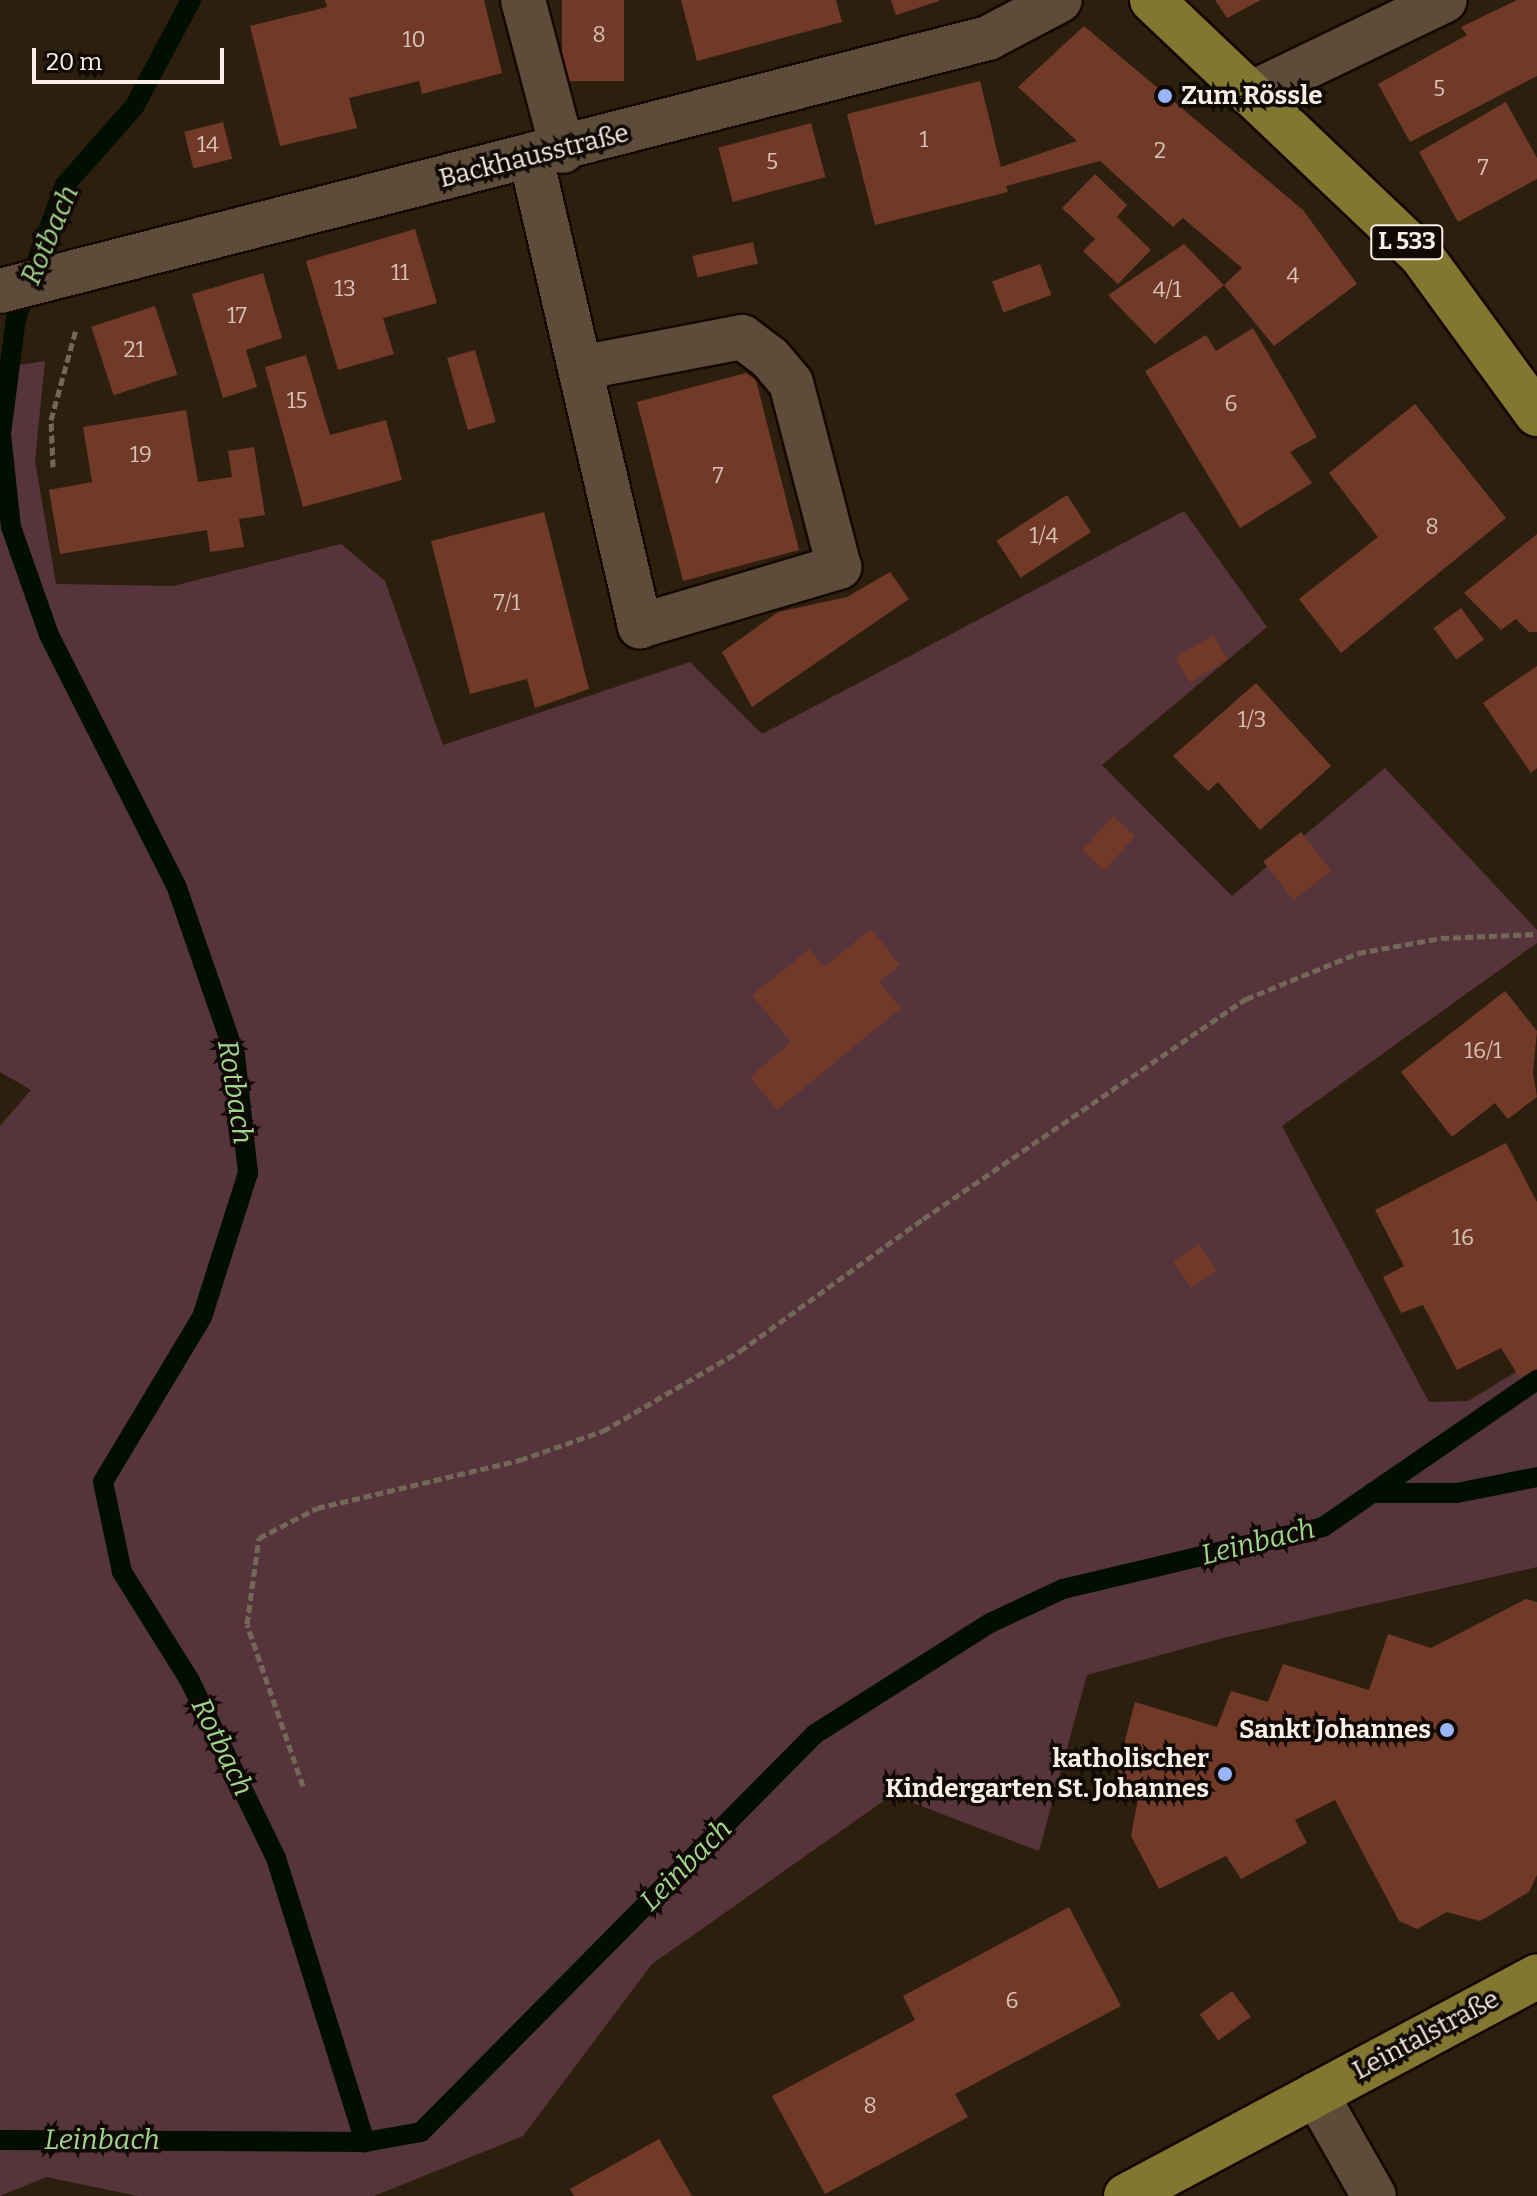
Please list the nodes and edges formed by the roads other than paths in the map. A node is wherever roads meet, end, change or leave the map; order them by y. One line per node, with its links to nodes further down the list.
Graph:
1 (523, 0): 6 (street)
2 (1060, 0): 6 (street, Backhausstraße)
3 (1152, 0): 5 (main road, L 533)
4 (1445, 0): 5 (street)
5 (1250, 94): 9 (main road, L 533)
6 (547, 154): 7 (street, Backhausstraße); 8 (street)
7 (0, 291)
8 (580, 368): 8 (street)
9 (1537, 414)
10 (1537, 1977): 11 (main road, Leintalstraße)
11 (1316, 2094): 12 (main road, Leintalstraße); 13 (street)
12 (1126, 2196)
13 (1374, 2196)

